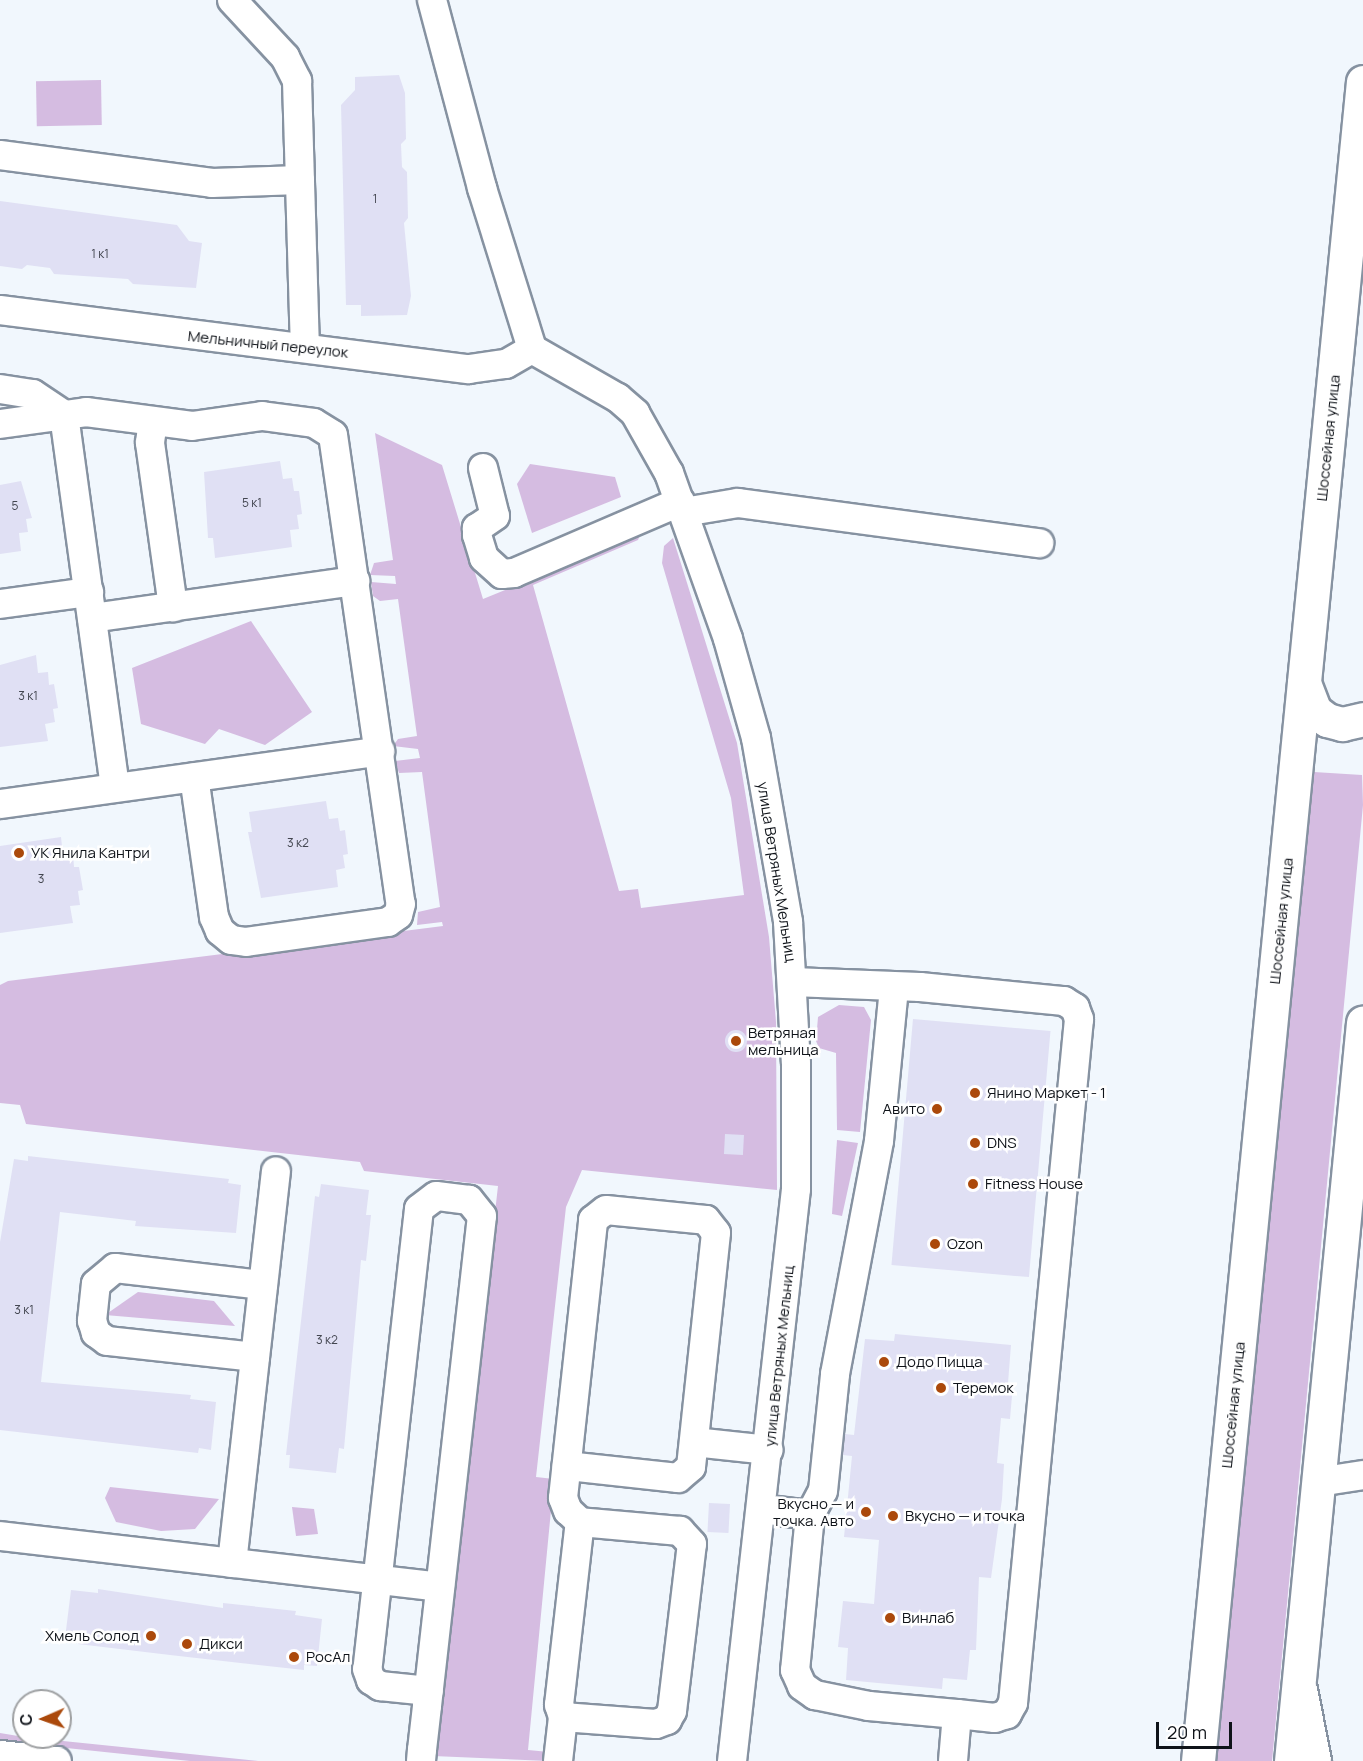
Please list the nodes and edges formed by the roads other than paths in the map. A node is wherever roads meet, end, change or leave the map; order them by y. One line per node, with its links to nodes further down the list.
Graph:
1 (232, 0): 5 (street)
2 (432, 0): 8 (street)
3 (1363, 82): 20 (main road, Шоссейная улица)
4 (0, 155): 5 (street)
5 (300, 180): 7 (street)
6 (0, 310): 7 (street, Мельничный переулок)
7 (305, 347): 8 (street, Мельничный переулок)
8 (532, 350): 14 (street, улица Ветряных Мельниц)
9 (0, 389): 10 (street)
10 (64, 415): 11 (street); 12 (street); 18 (street)
11 (153, 421): 16 (street); 19 (street)
12 (0, 424)
13 (483, 468): 14 (street)
14 (682, 507): 15 (street); 28 (street, улица Ветряных Мельниц)
15 (1040, 543)
16 (356, 581): 19 (street); 23 (street)
17 (0, 604): 18 (street)
18 (90, 605): 19 (street); 26 (street)
19 (173, 607)
20 (1304, 683): 21 (main road); 24 (main road, Шоссейная улица)
21 (1363, 720)
22 (1363, 745): 24 (main road)
23 (380, 751): 25 (street); 25 (street)
24 (1296, 768): 56 (main road, Шоссейная улица)
25 (194, 777): 26 (street)
26 (116, 788): 27 (street)
27 (0, 804)
28 (793, 982): 29 (street); 35 (street, улица Ветряных Мельниц)
29 (894, 987): 40 (street); 48 (street)
30 (1363, 1023): 38 (main road)
31 (276, 1171): 32 (street)
32 (263, 1285): 33 (street); 33 (street)
33 (255, 1357): 43 (street)
34 (694, 1442): 35 (street); 36 (street); 36 (street)
35 (769, 1450): 39 (street, улица Ветряных Мельниц)
36 (567, 1466): 41 (street)
37 (1363, 1475): 38 (street)
38 (1318, 1482): 46 (main road)
39 (761, 1509): 40 (street); 54 (street, улица Ветряных Мельниц)
40 (810, 1515): 48 (street)
41 (580, 1522): 49 (street); 49 (street)
42 (0, 1536): 43 (street)
43 (232, 1563): 44 (street)
44 (377, 1580): 45 (street); 45 (street); 47 (street)
45 (440, 1587): 47 (street)
46 (1300, 1672): 57 (main road); 58 (street)
47 (429, 1691): 52 (street)
48 (957, 1714): 55 (street)
49 (563, 1717): 53 (street)
50 (0, 1755): 51 (street)
51 (57, 1761)
52 (421, 1761)
53 (558, 1761)
54 (732, 1761)
55 (953, 1761)
56 (1198, 1761)
57 (1291, 1761)
58 (1317, 1761)

